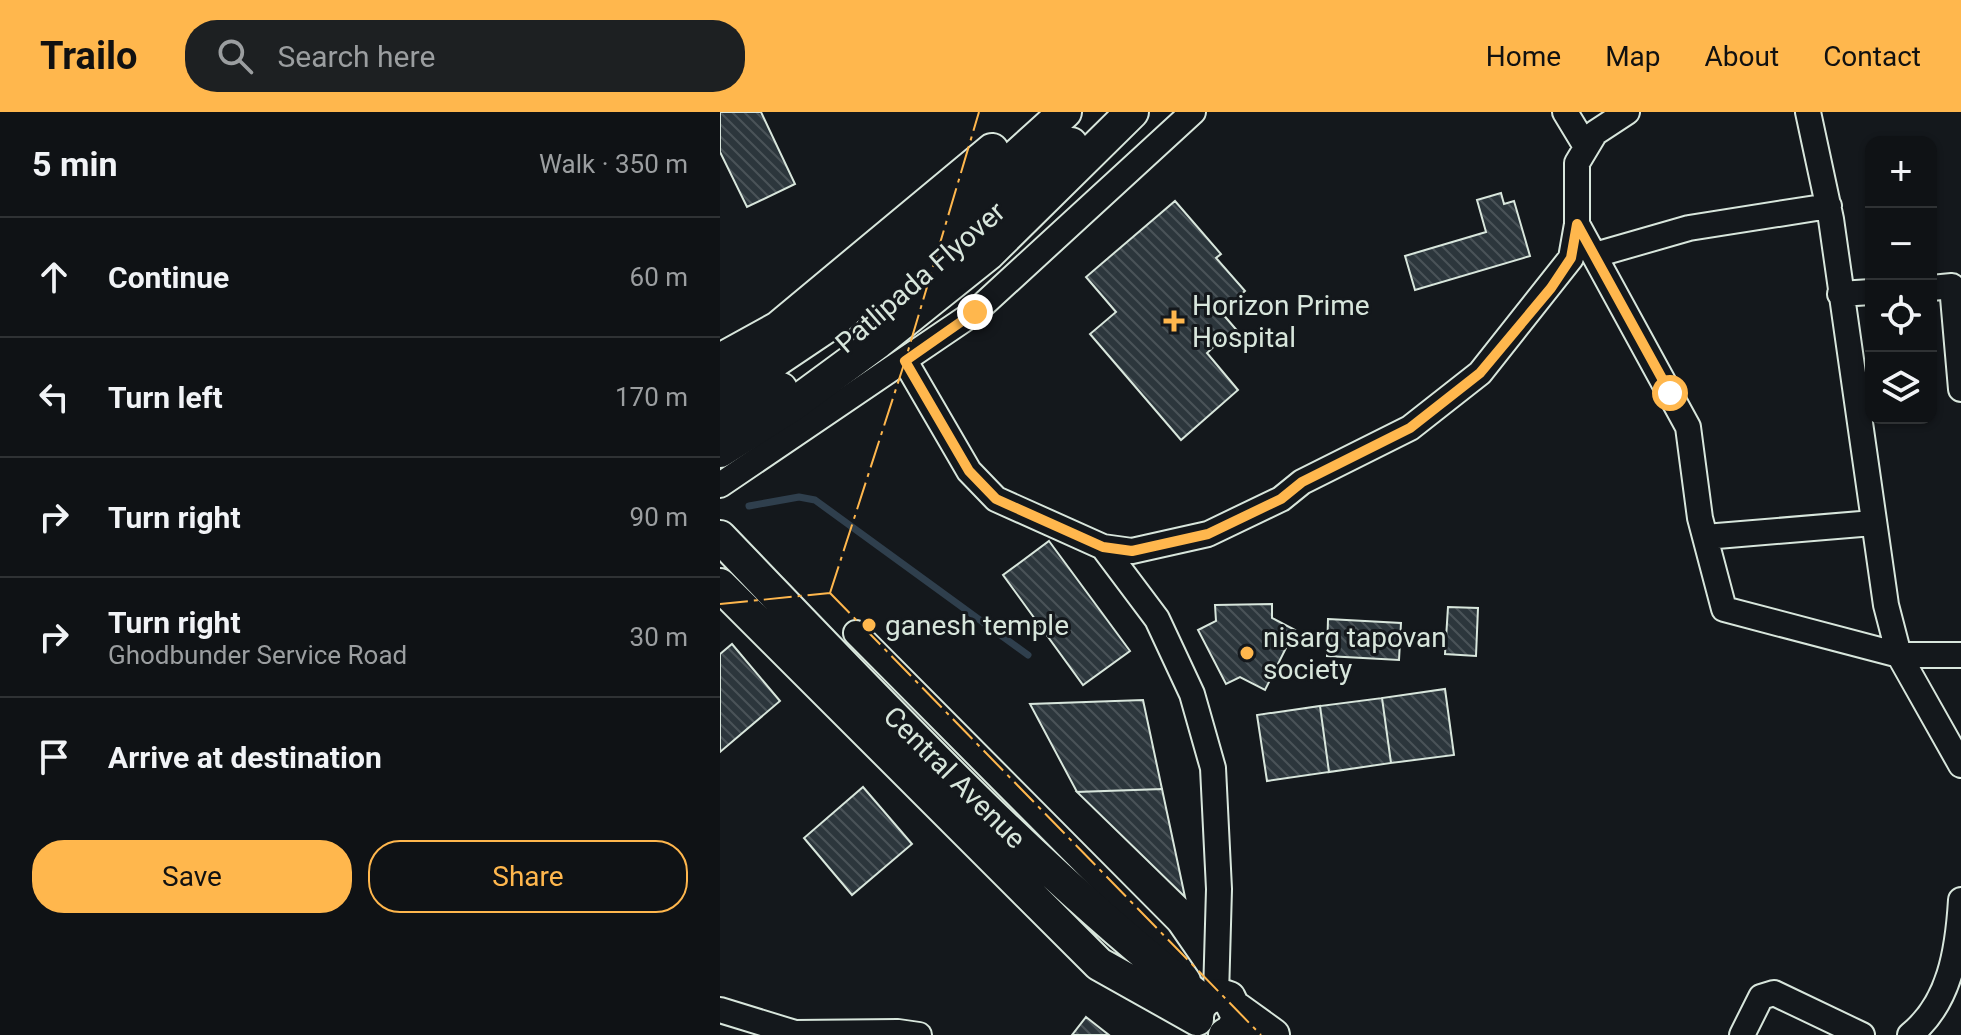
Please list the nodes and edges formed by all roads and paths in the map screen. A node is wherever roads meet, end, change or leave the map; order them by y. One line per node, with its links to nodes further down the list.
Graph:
1 (1037, 112): 16 (main road)
2 (1065, 112): 19 (main road, Patlipada Flyover)
3 (1106, 112): 20 (main road, Patlipada Flyover)
4 (1132, 112): 21 (main road)
5 (1193, 112): 17 (street)
6 (1565, 112): 9 (street)
7 (1627, 112): 9 (street)
8 (1808, 112): 10 (street)
9 (1585, 145): 11 (street)
10 (1829, 206): 12 (street); 15 (street)
11 (1577, 224): 12 (street); 26 (street)
12 (1595, 255): 25 (street)
13 (1937, 287): 18 (street)
14 (1865, 292): 15 (street)
15 (1840, 294): 23 (street)
16 (720, 360)
17 (905, 361): 22 (street); 26 (street)
18 (1961, 389)
19 (720, 393)
20 (720, 423)
21 (720, 451)
22 (720, 485)
23 (1873, 523): 25 (street); 29 (street)
24 (720, 537): 34 (main road, Central Avenue)
25 (1705, 537): 29 (street)
26 (1103, 547): 34 (street)
27 (720, 585): 34 (main road, Central Avenue)
28 (856, 633): 34 (street)
29 (1899, 655): 30 (street); 31 (street)
30 (1961, 655)
31 (1961, 765)
32 (1961, 900): 39 (street)
33 (720, 1010): 35 (street)
34 (1215, 1016): 36 (main road, Central Avenue)
35 (919, 1035)
36 (1273, 1035)
37 (1742, 1035): 38 (street)
38 (1862, 1035)
39 (1910, 1035)

